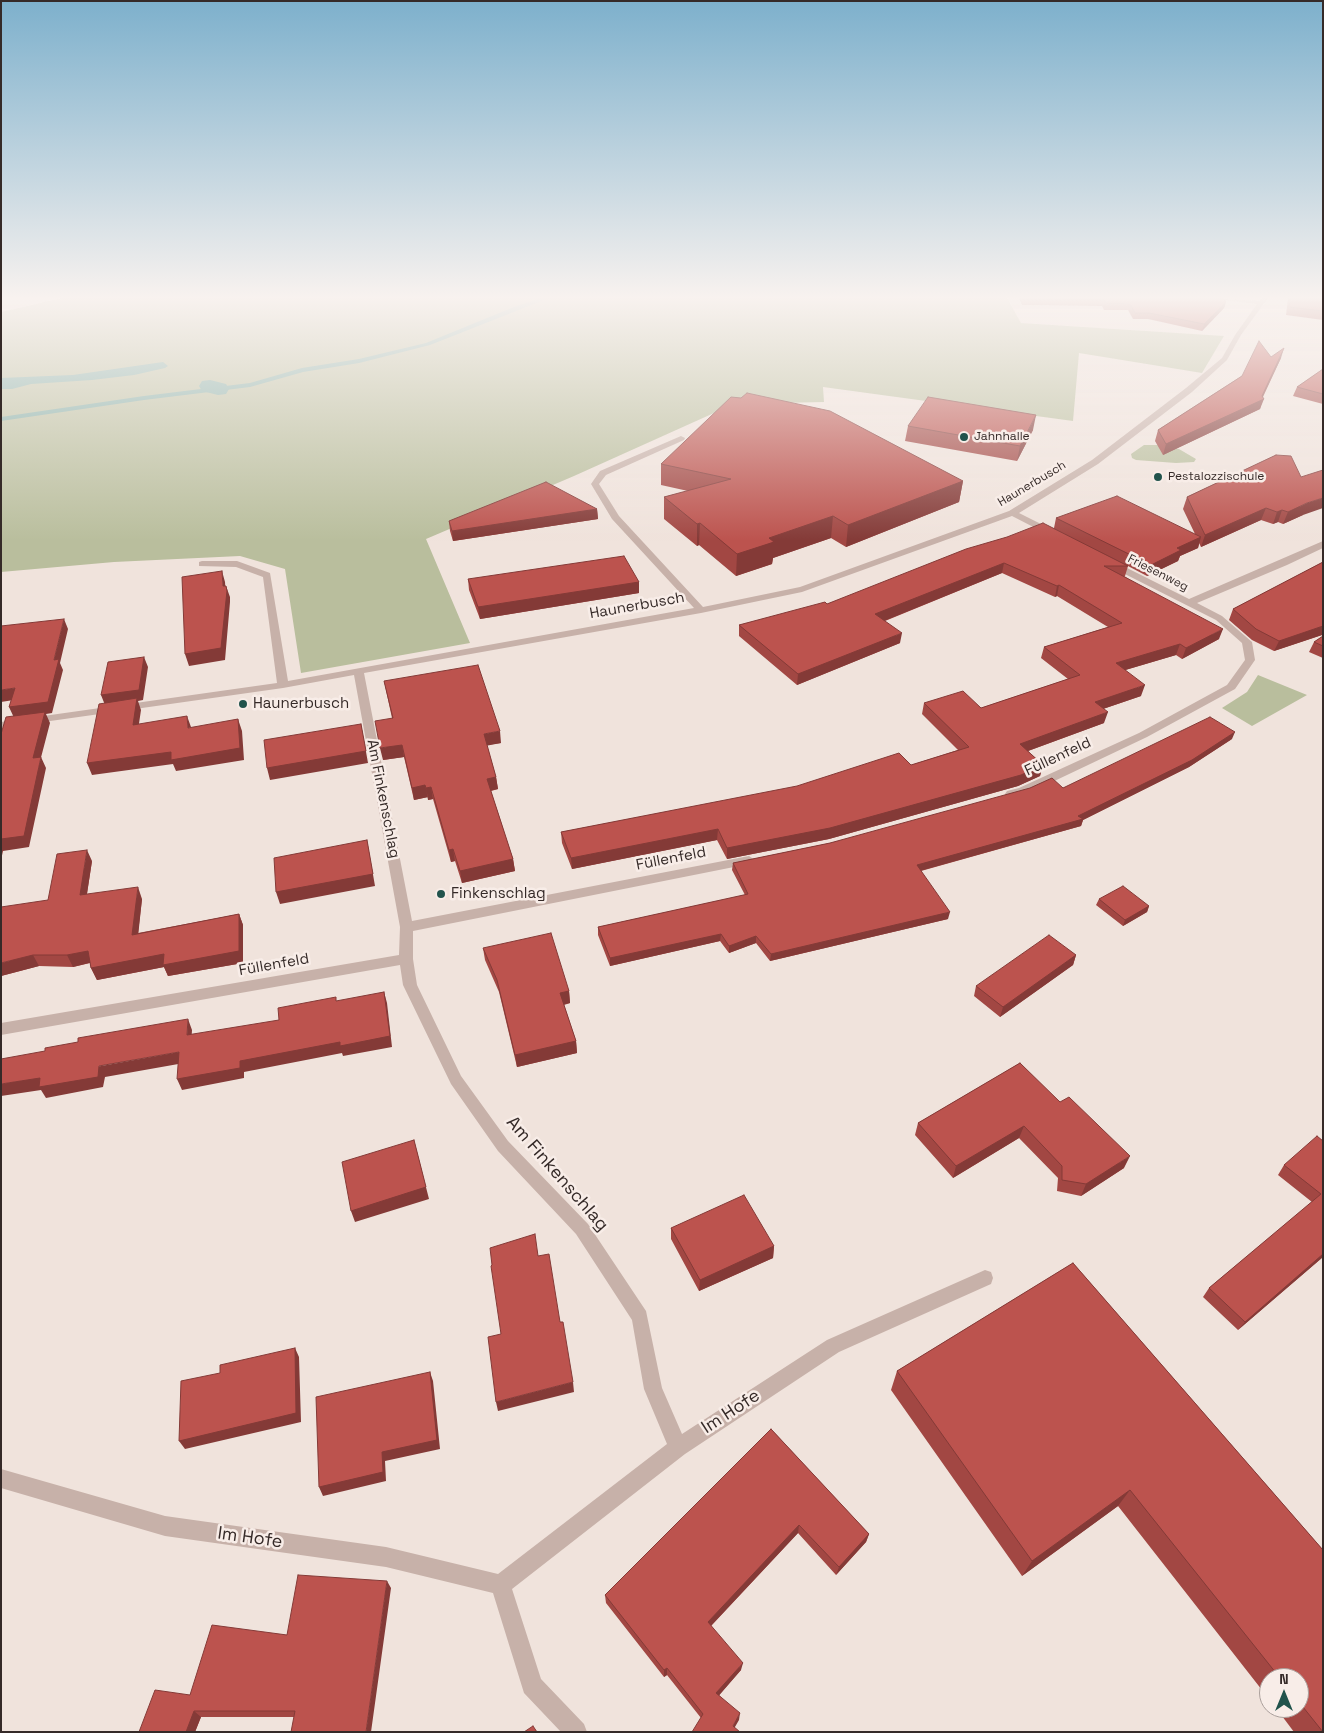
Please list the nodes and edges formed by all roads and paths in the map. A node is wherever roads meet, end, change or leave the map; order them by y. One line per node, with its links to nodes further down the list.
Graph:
1 (1202, 379): 3 (street, Haunerbusch)
2 (681, 438): 9 (street, Haunerbusch)
3 (1012, 513): 4 (street); 9 (street, Haunerbusch)
4 (1056, 536)
5 (1323, 544): 8 (street, Friesenweg)
6 (1100, 558): 8 (street, Friesenweg)
7 (202, 564): 11 (street)
8 (1188, 602): 13 (street, Füllenfeld)
9 (701, 610): 10 (street, Haunerbusch)
10 (359, 672): 11 (street, Haunerbusch); 15 (street, Am Finkenschlag)
11 (283, 685): 12 (street, Haunerbusch)
12 (1, 725)
13 (996, 798)
14 (760, 858): 15 (street, Füllenfeld)
15 (407, 927): 16 (street)
16 (406, 959): 17 (street, Füllenfeld); 19 (street, Am Finkenschlag)
17 (1, 1029)
18 (985, 1278): 19 (street, Im Hofe)
19 (678, 1447): 21 (street, Im Hofe)
20 (1, 1478): 21 (street, Im Hofe)
21 (501, 1585): 22 (street)
22 (576, 1732)

